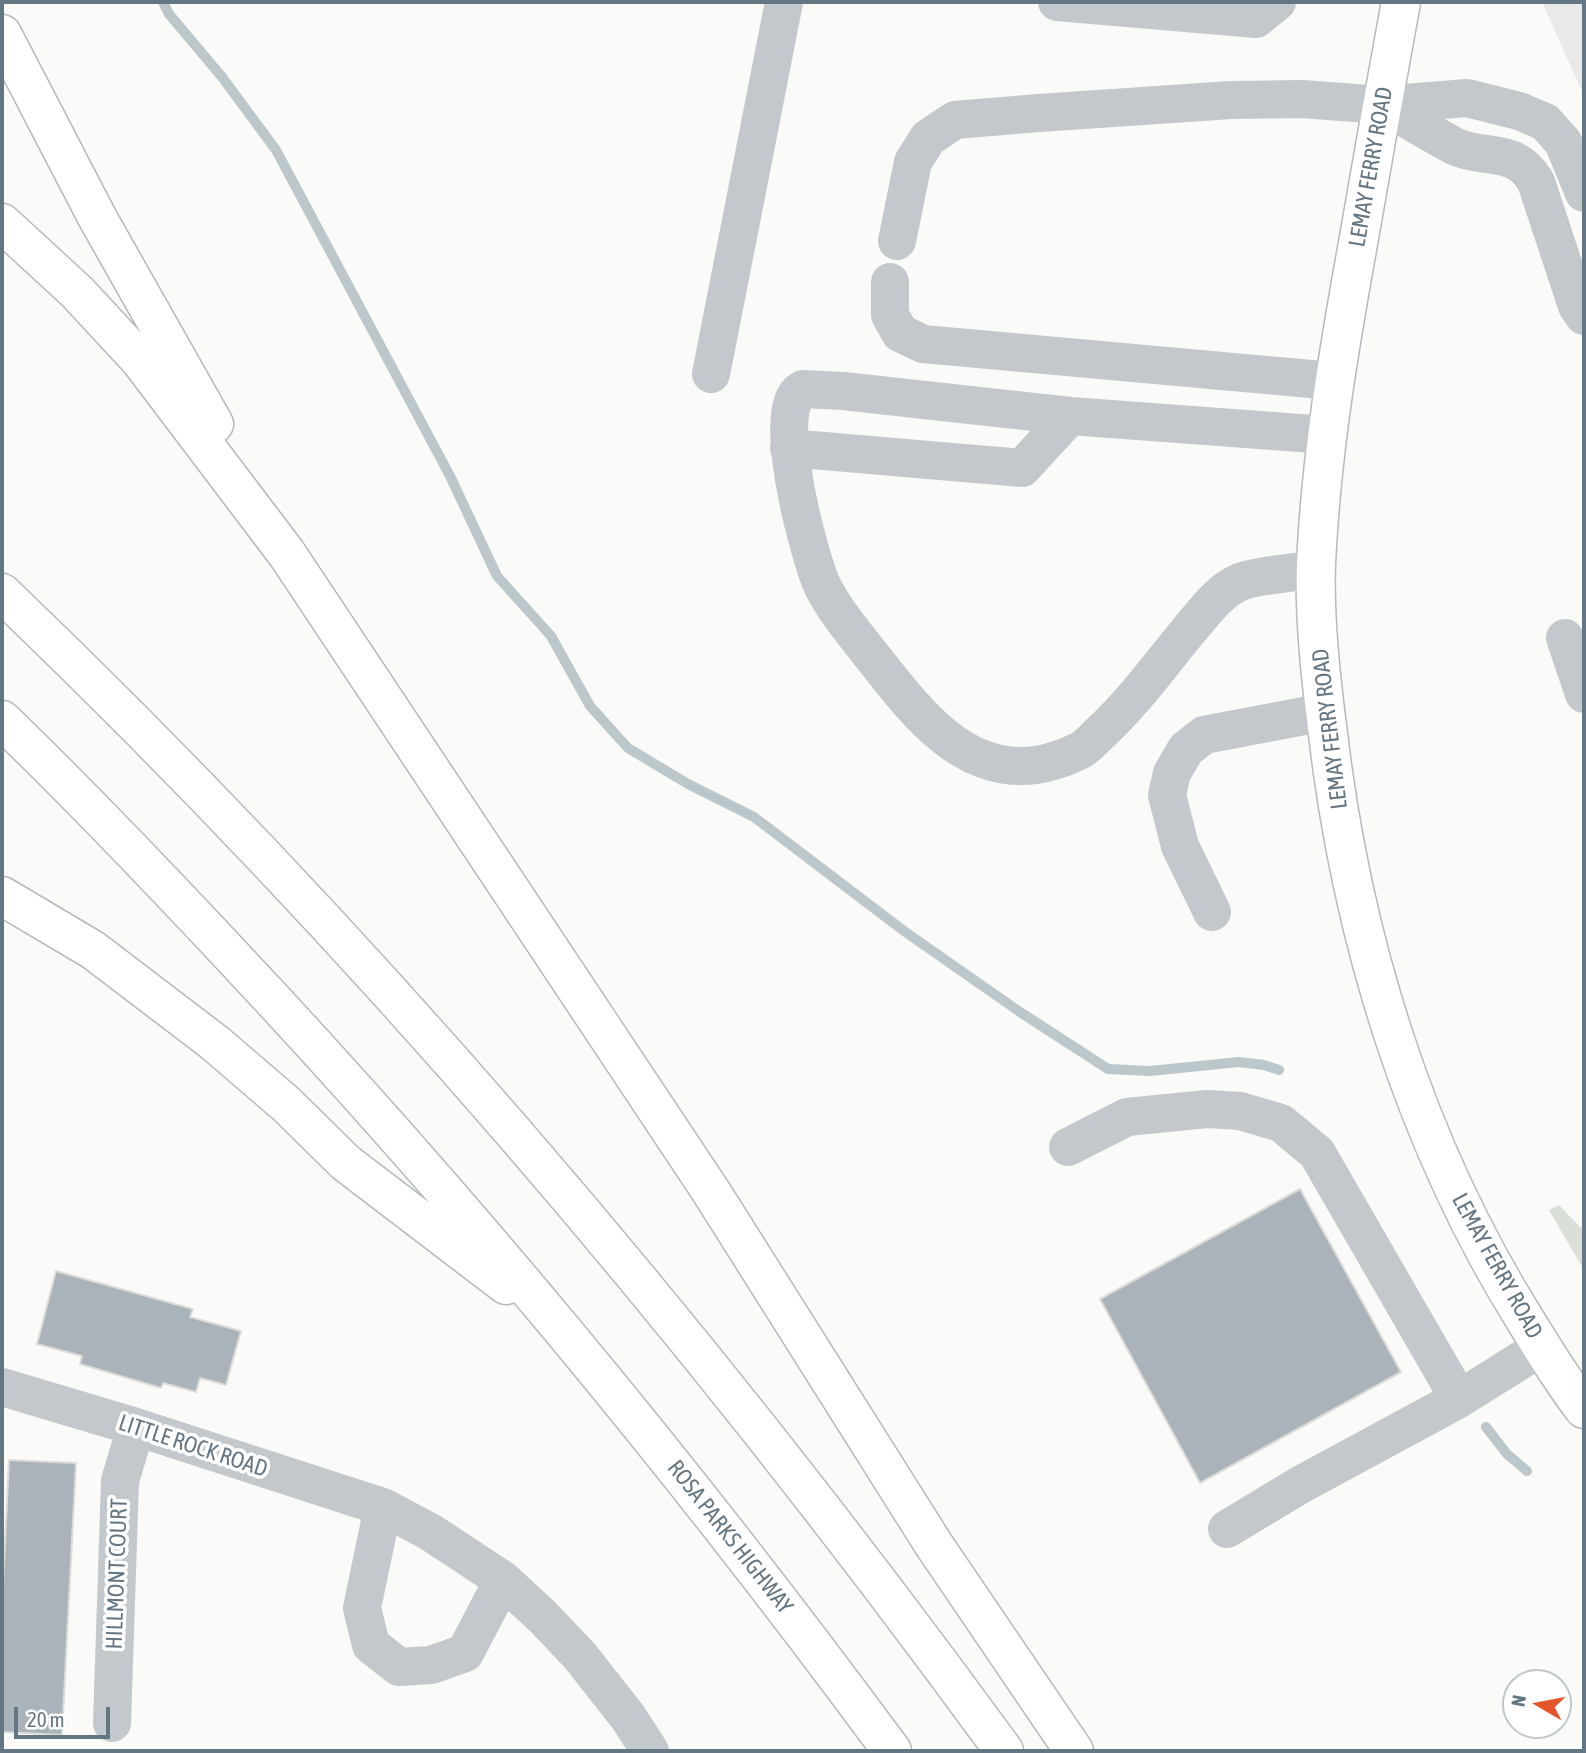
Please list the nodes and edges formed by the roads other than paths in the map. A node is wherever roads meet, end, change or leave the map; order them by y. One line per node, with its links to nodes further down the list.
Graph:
1 (784, 2): 13 (street)
2 (1057, 2): 5 (street)
3 (1277, 2): 5 (street)
4 (1401, 2): 7 (main road, LEMAY FERRY ROAD)
5 (1146, 5)
6 (2, 34): 18 (main road)
7 (1382, 105): 8 (street); 10 (street); 12 (street); 14 (main road, LEMAY FERRY ROAD)
8 (1584, 193)
9 (2, 223): 18 (main road)
10 (897, 241)
11 (890, 282): 14 (street)
12 (1584, 316)
13 (711, 374)
14 (1334, 381): 16 (main road, LEMAY FERRY ROAD)
15 (1070, 416): 16 (street); 17 (street); 17 (street)
16 (1327, 435): 19 (main road, LEMAY FERRY ROAD)
17 (789, 448): 19 (street)
18 (287, 554): 41 (main road)
19 (1316, 569): 23 (main road, LEMAY FERRY ROAD)
20 (2, 593): 40 (main road)
21 (1565, 638): 22 (street)
22 (1584, 694)
23 (1325, 712): 26 (street); 29 (main road, LEMAY FERRY ROAD)
24 (2, 720): 28 (main road)
25 (2, 896): 28 (main road)
26 (1212, 912)
27 (1068, 1147): 31 (street)
28 (562, 1328): 39 (main road, ROSA PARKS HIGHWAY)
29 (1542, 1347): 31 (street); 32 (main road, LEMAY FERRY ROAD)
30 (2, 1387): 33 (street, LITTLE ROCK ROAD)
31 (1459, 1399): 35 (street)
32 (1584, 1409)
33 (136, 1427): 34 (street, LITTLE ROCK ROAD); 37 (street, HILLMONT COURT)
34 (383, 1507): 36 (street, LITTLE ROCK ROAD); 36 (street)
35 (1227, 1529)
36 (503, 1580): 38 (street, LITTLE ROCK ROAD)
37 (111, 1723)
38 (650, 1751)
39 (892, 1751)
40 (1003, 1751)
41 (1074, 1751)

